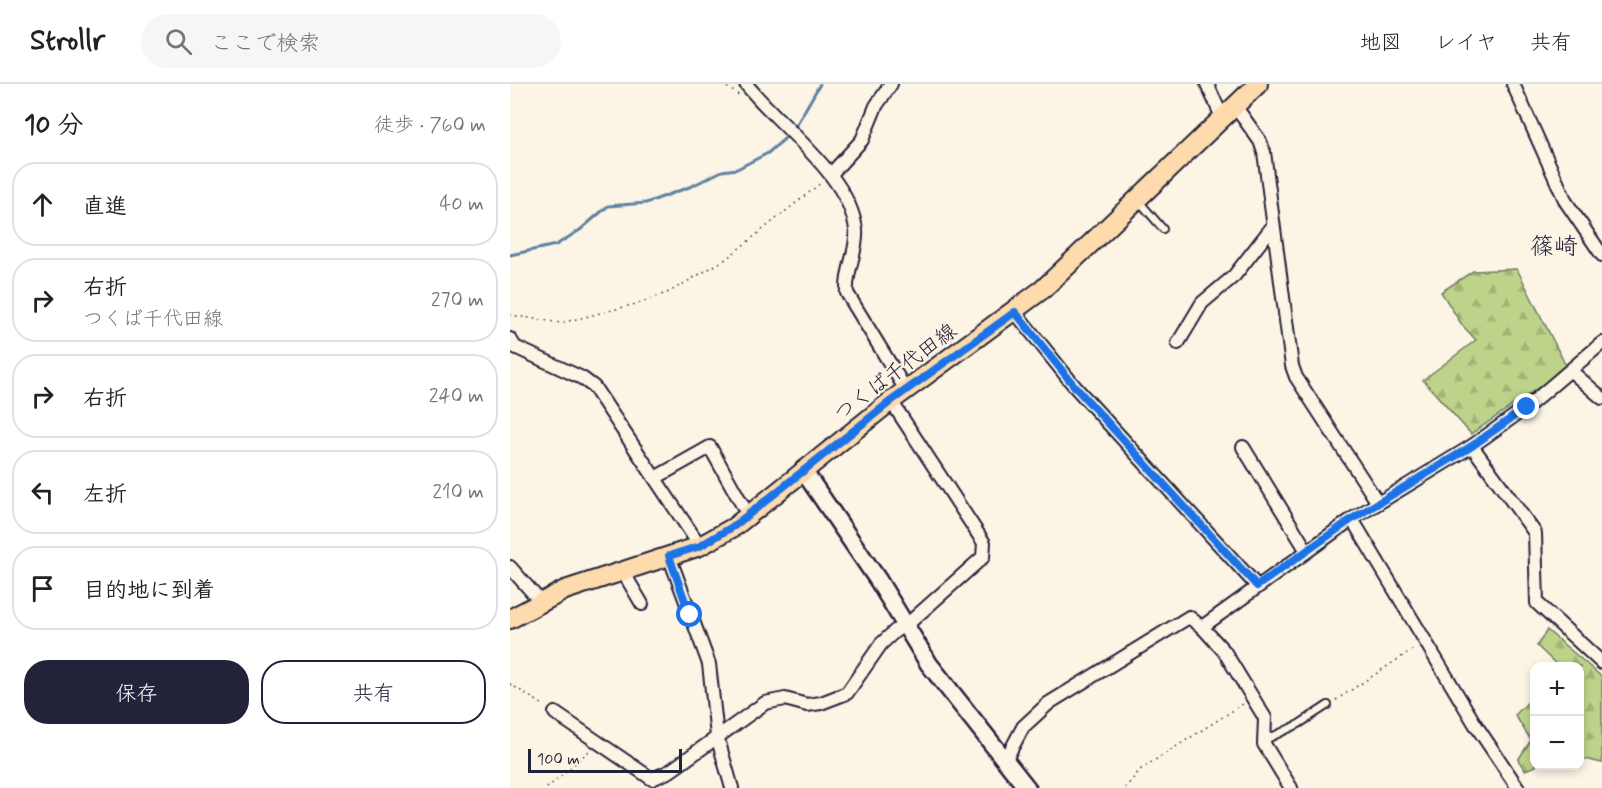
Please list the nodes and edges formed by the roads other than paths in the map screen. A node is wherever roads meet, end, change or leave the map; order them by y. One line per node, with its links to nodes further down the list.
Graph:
1 (747, 84): 7 (street)
2 (891, 84): 7 (street)
3 (1207, 84): 6 (street)
4 (1258, 84): 6 (main road, つくば千代田線)
5 (1513, 84): 11 (street)
6 (1228, 111): 8 (main road, つくば千代田線); 9 (street)
7 (831, 174): 17 (street)
8 (1137, 200): 10 (lane); 12 (main road, つくば千代田線)
9 (1273, 226): 14 (street); 23 (street)
10 (1163, 229)
11 (1602, 255)
12 (1015, 312): 17 (main road, つくば千代田線); 31 (street)
13 (510, 339): 22 (street)
14 (1178, 343)
15 (1602, 343): 16 (street)
16 (1571, 371): 18 (street); 19 (street)
17 (898, 395): 21 (main road, つくば千代田線); 35 (street)
18 (1602, 398)
19 (1472, 446): 23 (street); 37 (street)
20 (1243, 447): 27 (street)
21 (803, 470): 24 (main road, つくば千代田線); 35 (street)
22 (655, 478): 24 (street); 26 (street)
23 (1378, 503): 25 (street)
24 (748, 515): 26 (main road, つくば千代田線)
25 (1352, 519): 27 (street); 46 (street)
26 (700, 546): 28 (main road, つくば千代田線)
27 (1307, 551): 31 (street)
28 (669, 556): 30 (main road, つくば千代田線); 40 (street)
29 (510, 567): 32 (street)
30 (622, 570): 32 (main road, つくば千代田線); 33 (street)
31 (1257, 586): 36 (street)
32 (540, 601): 34 (main road, つくば千代田線)
33 (642, 604)
34 (511, 615)
35 (905, 623): 40 (street); 42 (street)
36 (1202, 627): 41 (street); 42 (street)
37 (1602, 663)
38 (1328, 705): 41 (lane)
39 (555, 713): 40 (street)
40 (717, 736): 43 (street)
41 (1265, 740): 45 (street)
42 (1005, 761): 44 (street)
43 (732, 788)
44 (1027, 788)
45 (1291, 788)
46 (1518, 788)

